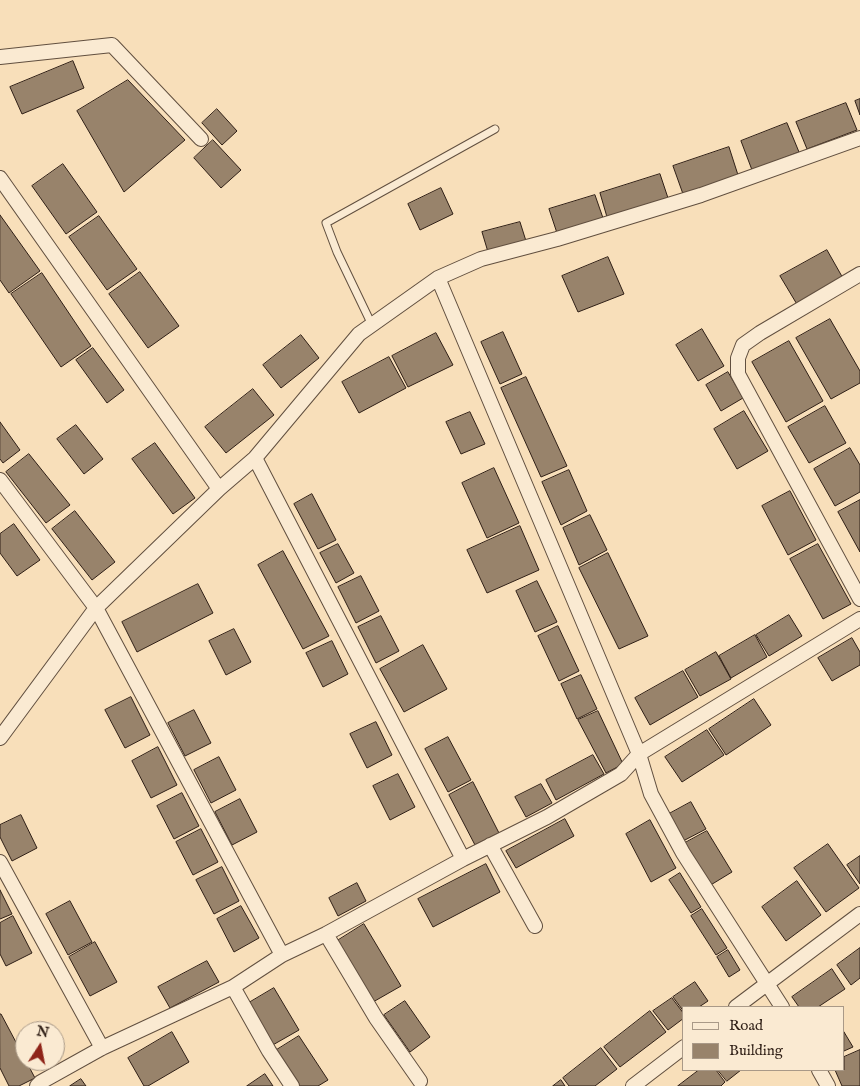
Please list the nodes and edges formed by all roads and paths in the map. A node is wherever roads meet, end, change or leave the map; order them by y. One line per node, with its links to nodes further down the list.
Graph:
1 (0, 57): 4 (street)
2 (495, 129): 8 (lane)
3 (860, 138): 7 (street)
4 (201, 139)
5 (0, 178): 11 (street)
6 (860, 274): 12 (street)
7 (438, 278): 8 (street); 16 (street)
8 (372, 325): 9 (street)
9 (255, 458): 11 (street); 18 (street)
10 (0, 480): 13 (street)
11 (219, 489): 13 (street)
12 (860, 600)
13 (96, 608): 15 (street); 23 (street)
14 (860, 619): 16 (street)
15 (0, 738)
16 (639, 754): 17 (street); 24 (street)
17 (490, 845): 18 (street); 21 (street)
18 (463, 859): 22 (street)
19 (0, 862): 28 (street)
20 (860, 914): 24 (street)
21 (534, 926)
22 (326, 934): 23 (street); 31 (street)
23 (282, 955): 25 (street)
24 (768, 983): 26 (street); 27 (street)
25 (233, 987): 28 (street); 33 (street)
26 (737, 1006)
27 (781, 1006)
28 (102, 1048): 32 (street)
29 (682, 1049): 34 (street)
30 (820, 1071): 35 (street)
31 (420, 1081)
32 (37, 1086)
33 (292, 1086)
34 (633, 1086)
35 (828, 1086)

